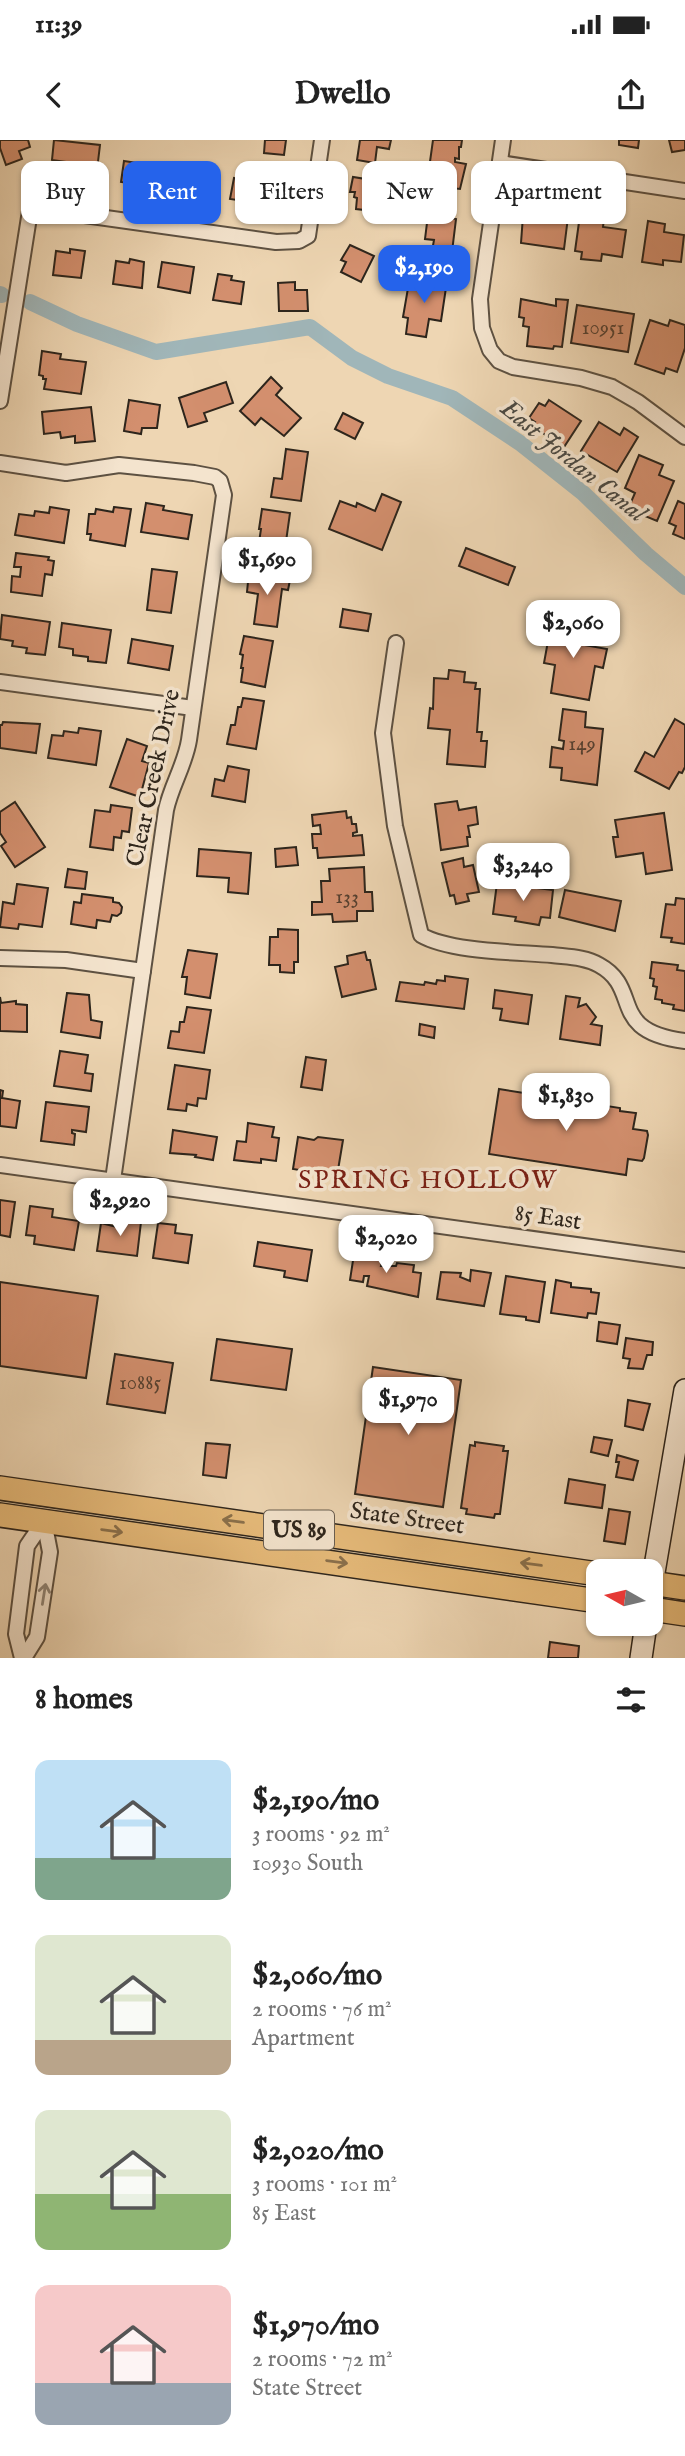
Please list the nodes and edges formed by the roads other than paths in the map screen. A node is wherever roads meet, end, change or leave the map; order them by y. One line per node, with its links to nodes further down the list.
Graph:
1 (322, 140): 7 (street)
2 (503, 140): 3 (street)
3 (500, 161)
4 (626, 182): 5 (street)
5 (685, 191)
6 (491, 224): 8 (street)
7 (0, 401)
8 (685, 437)
9 (0, 463): 12 (street, Clear Creek Drive)
10 (396, 643): 15 (street)
11 (0, 682): 12 (street)
12 (193, 708): 14 (street, Clear Creek Drive)
13 (0, 958): 14 (street)
14 (143, 971): 17 (street, Clear Creek Drive)
15 (685, 1041)
16 (0, 1165): 17 (street, 85 East)
17 (113, 1181): 18 (street, 85 East)
18 (685, 1260)
19 (685, 1390): 23 (street)
20 (0, 1488): 24 (main road, State Street / US 89, one-way to 20)
21 (0, 1515): 22 (main road, US 89)
22 (44, 1521): 27 (main road, US 89, one-way to 27); 31 (street, one-way to 22); 31 (street)
23 (656, 1559)
24 (586, 1572)
25 (663, 1587): 26 (main road)
26 (685, 1588)
27 (586, 1599)
28 (663, 1611): 29 (main road)
29 (685, 1614)
30 (645, 1636): 32 (street)
31 (23, 1658)
32 (642, 1658)

